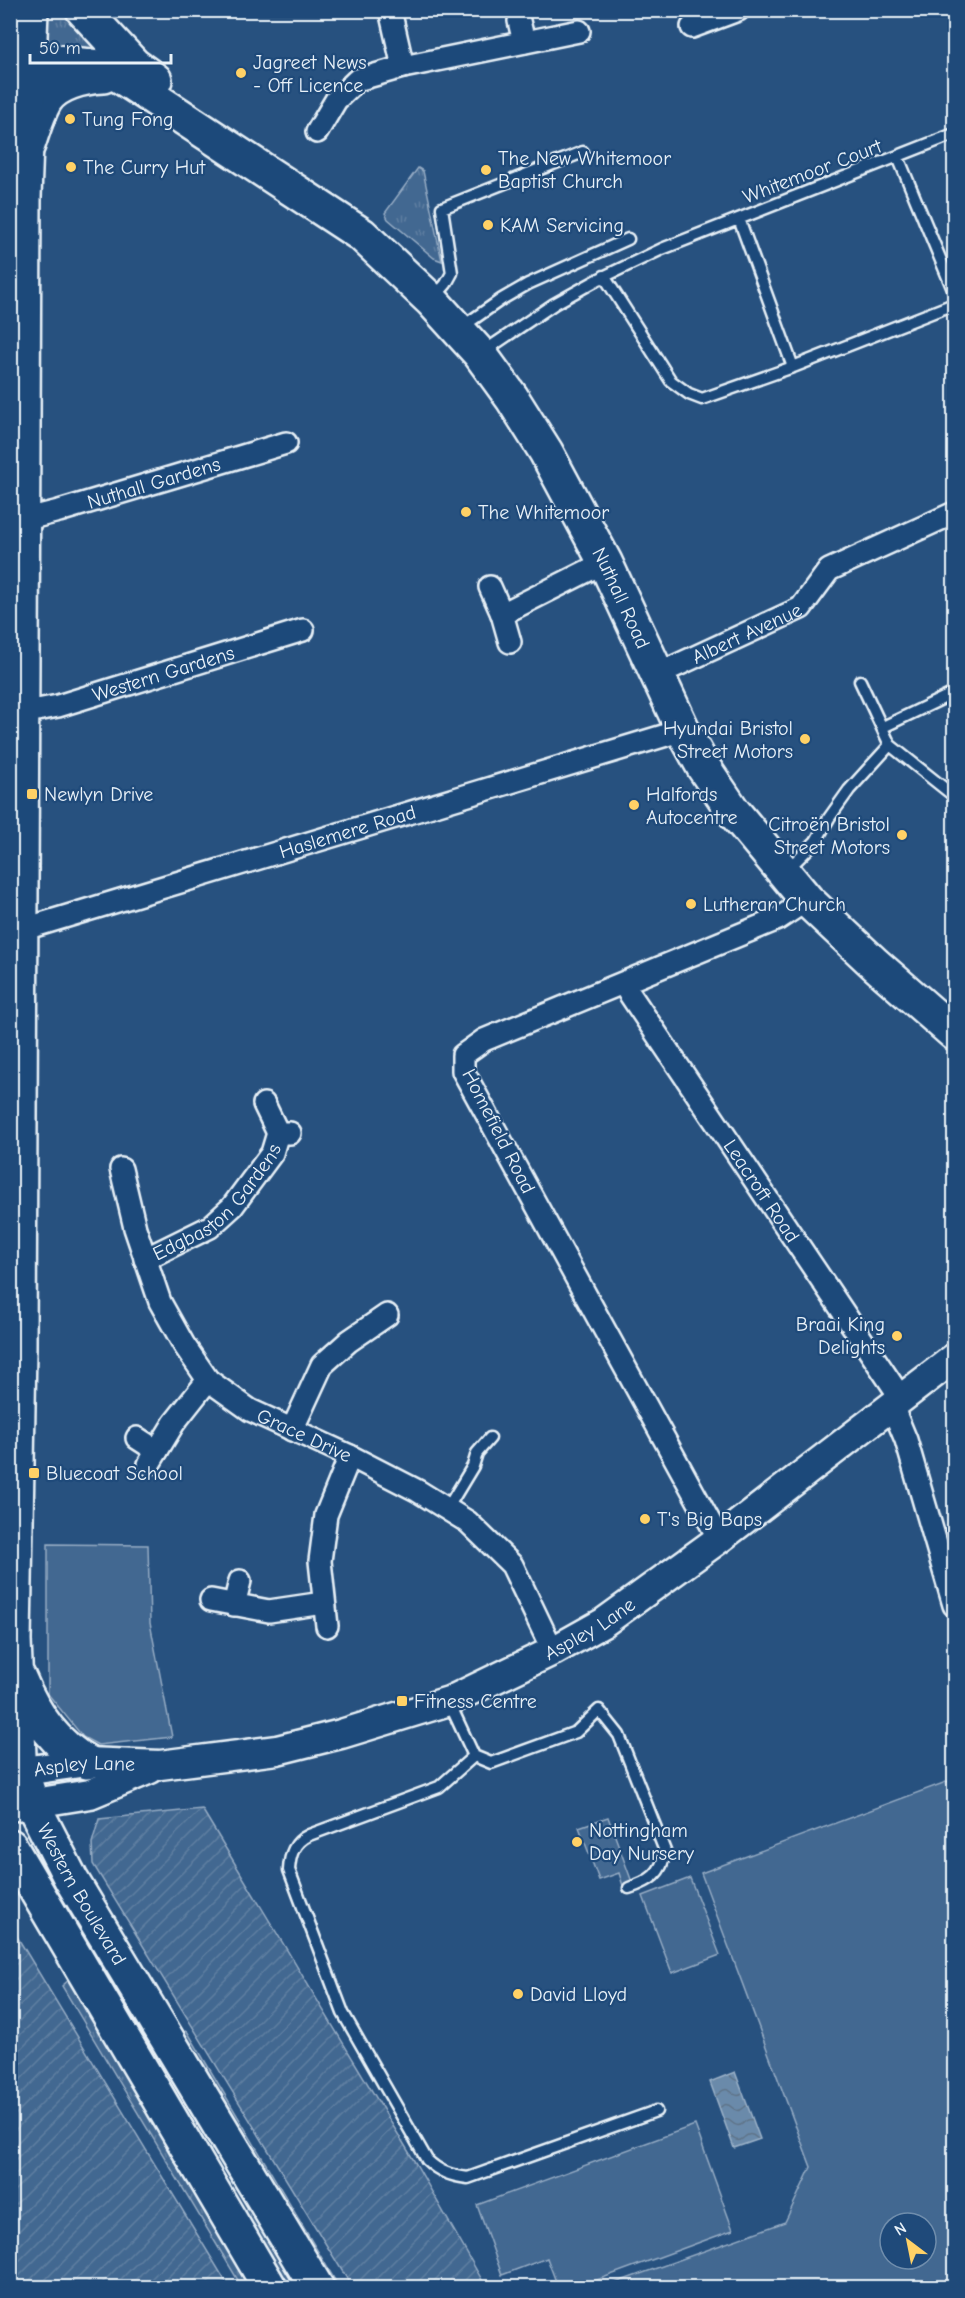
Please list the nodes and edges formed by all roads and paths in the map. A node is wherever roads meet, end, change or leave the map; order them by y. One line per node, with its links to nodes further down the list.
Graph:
1 (31, 10): 9 (main road, Western Boulevard)
2 (83, 10): 17 (main road, Nuthall Road)
3 (390, 10): 10 (street)
4 (724, 13): 6 (street)
5 (519, 21): 8 (street)
6 (692, 27)
7 (579, 31): 8 (street)
8 (524, 42): 10 (street)
9 (20, 58): 11 (main road, Nuthall Road); 14 (main road, Western Boulevard)
10 (403, 67): 12 (street)
11 (120, 76): 14 (main road); 17 (main road, Nuthall Road)
12 (317, 132)
13 (954, 134): 16 (lane, Whitemoor Court)
14 (26, 151): 27 (main road, Western Boulevard)
15 (583, 152): 22 (lane)
16 (898, 157): 18 (lane, Whitemoor Court); 21 (lane, Whitemoor Court)
17 (276, 177): 22 (main road, Nuthall Road)
18 (739, 219): 20 (lane, Whitemoor Court); 26 (lane, Whitemoor Court)
19 (628, 239): 24 (lane)
20 (604, 276): 25 (lane, Whitemoor Court); 26 (lane)
21 (954, 292)
22 (432, 301): 24 (main road, Nuthall Road)
23 (954, 304): 26 (lane)
24 (458, 330): 25 (main road, Nuthall Road)
25 (480, 354): 31 (main road, Nuthall Road)
26 (793, 367)
27 (17, 383): 30 (main road, Western Boulevard)
28 (286, 443): 30 (street, Nuthall Gardens)
29 (954, 513): 37 (street, Albert Avenue)
30 (23, 520): 36 (main road, Western Boulevard)
31 (604, 562): 33 (street); 37 (main road, Nuthall Road)
32 (490, 587): 33 (street)
33 (502, 614): 35 (street)
34 (303, 630): 40 (street, Western Gardens)
35 (510, 642)
36 (16, 663): 40 (main road, Western Boulevard)
37 (656, 675): 42 (main road, Nuthall Road)
38 (860, 681): 41 (lane)
39 (954, 693): 41 (lane)
40 (22, 713): 47 (main road, Western Boulevard)
41 (883, 727): 43 (lane)
42 (683, 730): 45 (main road, Nuthall Road); 47 (street, Haslemere Road)
43 (890, 745): 44 (lane); 45 (lane)
44 (954, 796)
45 (785, 872): 46 (main road, Nuthall Road)
46 (807, 900): 48 (street, Homefield Road); 49 (main road, Nuthall Road)
47 (16, 930): 54 (main road, Western Boulevard)
48 (623, 984): 57 (street, Leacroft Road); 63 (street, Homefield Road)
49 (954, 1033)
50 (264, 1104): 52 (street, Edgbaston Gardens)
51 (121, 1169): 52 (street, Grace Drive)
52 (145, 1258): 56 (street, Grace Drive)
53 (372, 1317): 58 (street)
54 (15, 1348): 71 (main road, Western Boulevard)
55 (954, 1358): 57 (main road, Aspley Lane)
56 (208, 1380): 58 (street, Grace Drive); 59 (street)
57 (896, 1402): 63 (main road, Aspley Lane); 68 (street, Leacroft Road)
58 (292, 1430): 61 (street, Grace Drive)
59 (137, 1438)
60 (490, 1438): 62 (lane)
61 (350, 1456): 62 (street, Grace Drive); 66 (street)
62 (447, 1509): 70 (street, Grace Drive)
63 (719, 1539): 70 (main road, Aspley Lane)
64 (240, 1581): 67 (street)
65 (211, 1600): 67 (street)
66 (323, 1603): 67 (street); 69 (street)
67 (234, 1605)
68 (954, 1605)
69 (327, 1626)
70 (553, 1651): 72 (main road, Aspley Lane)
71 (14, 1665): 74 (main road); 76 (main road, Western Boulevard)
72 (449, 1701): 73 (lane); 75 (main road, Aspley Lane)
73 (474, 1756): 79 (lane); 80 (lane)
74 (87, 1762): 75 (main road, Aspley Lane); 76 (main road, Aspley Lane)
75 (160, 1765): 77 (main road, Aspley Lane)
76 (16, 1772): 77 (main road, Western Boulevard)
77 (21, 1805): 81 (main road, Western Boulevard)
78 (10, 1846): 82 (main road, Western Boulevard)
79 (629, 1888)
80 (656, 2111)
81 (248, 2171): 82 (street); 84 (main road, Western Boulevard)
82 (214, 2193): 83 (main road, Western Boulevard)
83 (270, 2288)
84 (317, 2288)

